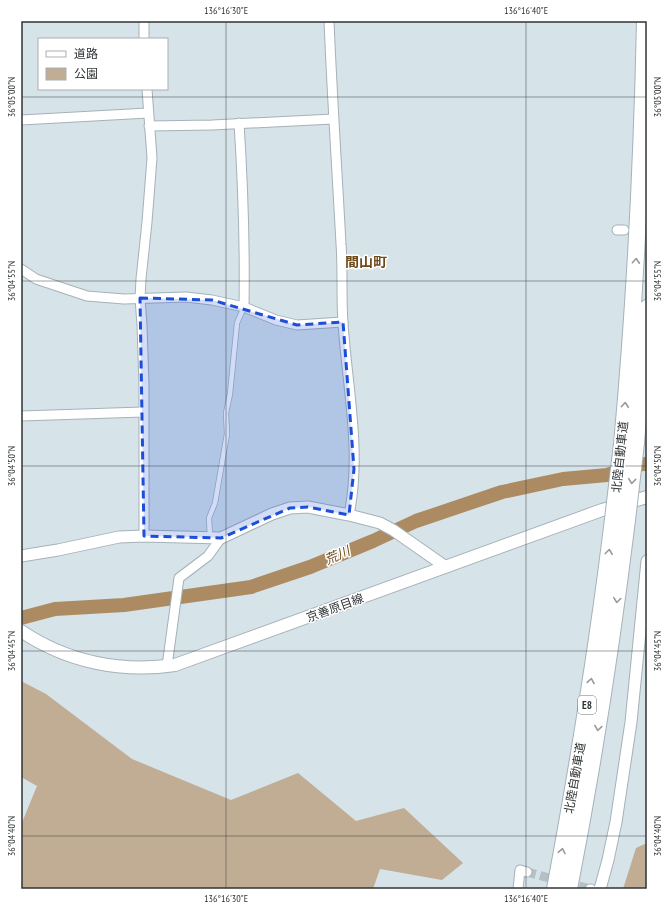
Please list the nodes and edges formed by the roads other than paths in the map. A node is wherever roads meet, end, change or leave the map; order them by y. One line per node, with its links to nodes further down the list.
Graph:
1 (144, 21): 5 (street)
2 (329, 21): 8 (street)
3 (634, 21): 12 (highway)
4 (645, 21): 12 (highway, 北陸自動車道 / E8)
5 (144, 38)
6 (147, 90): 7 (street)
7 (148, 113): 9 (street); 11 (street)
8 (334, 119): 10 (street); 17 (street)
9 (21, 120)
10 (239, 123): 11 (street); 15 (street)
11 (149, 126): 14 (street)
12 (638, 219): 20 (highway, 北陸自動車道 / E8, one-way to 12)
13 (21, 269): 14 (street)
14 (140, 298): 15 (street); 18 (street)
15 (244, 307): 17 (street); 25 (lane)
16 (647, 308): 20 (highway, 北陸自動車道 / E8)
17 (343, 322): 22 (street)
18 (143, 412): 19 (street); 24 (street)
19 (21, 416)
20 (629, 444): 23 (highway, 北陸自動車道 / E8, bridge)
21 (647, 497): 28 (main road, 京善原目線)
22 (349, 515): 25 (street); 28 (street)
23 (620, 520): 33 (highway, 北陸自動車道 / E8, one-way to 23); 34 (highway, 北陸自動車道 / E8, one-way to 34)
24 (144, 536): 25 (street); 26 (street)
25 (216, 538): 30 (street)
26 (21, 556)
27 (647, 561): 35 (street)
28 (446, 567): 30 (main road, 京善原目線)
29 (21, 631): 30 (main road, 京善原目線)
30 (167, 666)
31 (527, 872): 32 (street)
32 (518, 889)
33 (555, 889)
34 (569, 889)
35 (600, 889)

